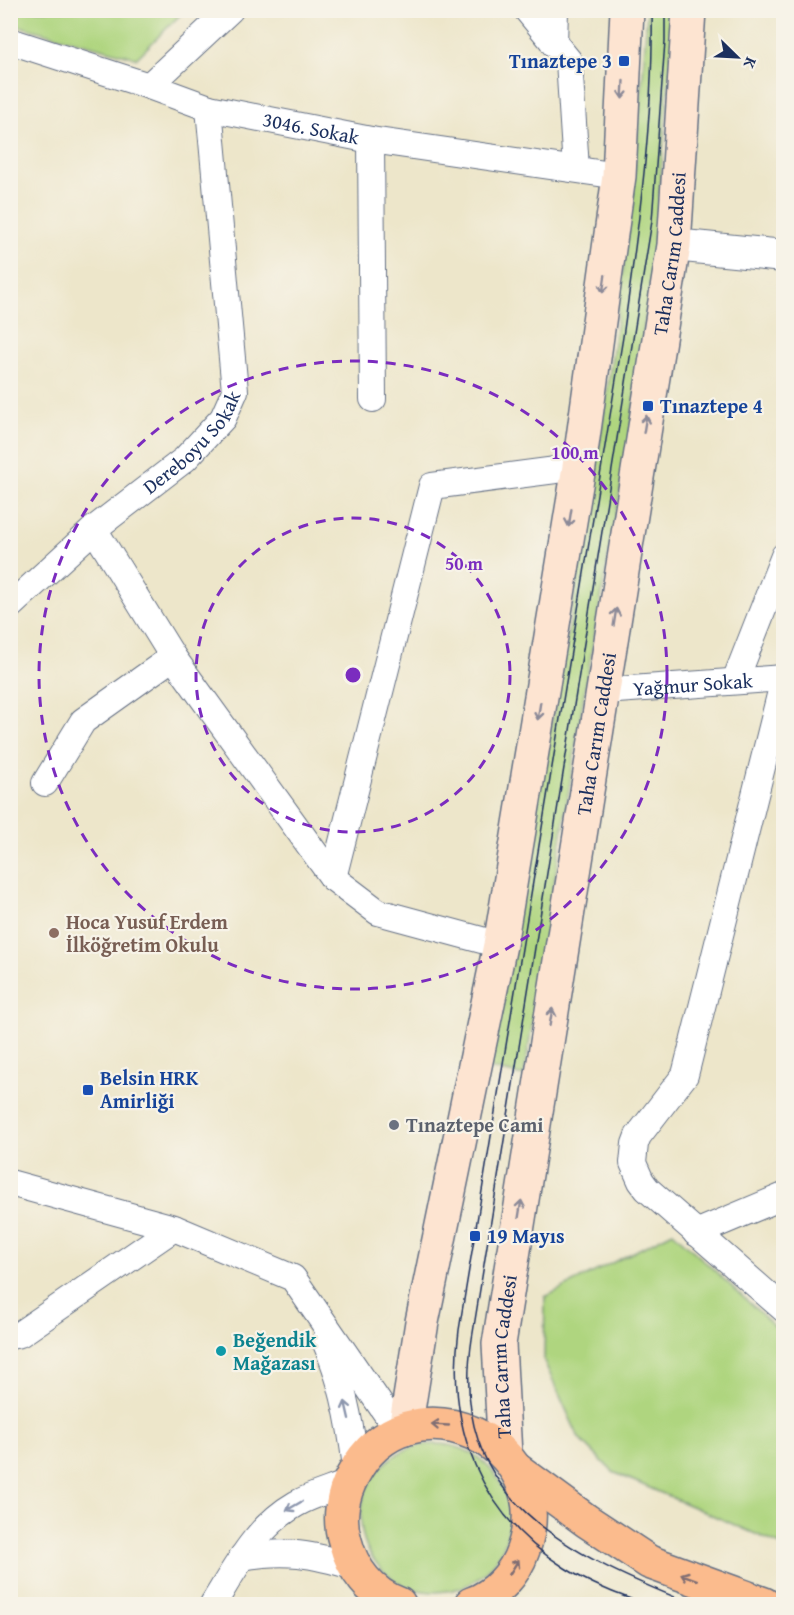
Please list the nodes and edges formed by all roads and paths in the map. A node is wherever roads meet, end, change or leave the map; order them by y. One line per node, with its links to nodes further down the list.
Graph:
1 (230, 10): 8 (street)
2 (527, 10): 7 (street)
3 (555, 10): 7 (street)
4 (627, 10): 12 (main road, one-way to 12)
5 (689, 10): 13 (main road, Taha Carım Caddesi)
6 (10, 41): 8 (street, 3046. Sokak)
7 (554, 44): 11 (street)
8 (149, 86): 9 (street, 3046. Sokak)
9 (209, 108): 10 (street, 3046. Sokak); 17 (street, Dereboyu Sokak)
10 (371, 140): 11 (street, 3046. Sokak); 15 (street)
11 (576, 169): 12 (street, 3046. Sokak)
12 (619, 176): 16 (main road, one-way to 16)
13 (674, 245): 14 (street); 23 (main road, Taha Carım Caddesi, one-way to 13)
14 (783, 256)
15 (373, 399)
16 (579, 467): 25 (street); 26 (main road, one-way to 26)
17 (94, 529): 19 (street, Dereboyu Sokak); 20 (street)
18 (783, 556): 22 (street)
19 (10, 606)
20 (173, 657): 24 (street); 25 (street)
21 (783, 678): 22 (street, Yağmur Sokak); 30 (street)
22 (735, 681): 23 (street, Yağmur Sokak)
23 (603, 691): 35 (main road, Taha Carım Caddesi, one-way to 23)
24 (45, 783)
25 (333, 878): 26 (street)
26 (500, 945): 34 (main road)
27 (10, 1183): 29 (street)
28 (783, 1196): 30 (street)
29 (174, 1228): 31 (street); 33 (street)
30 (696, 1233): 32 (street)
31 (293, 1278): 34 (street); 36 (street, one-way to 31)
32 (783, 1309)
33 (10, 1335)
34 (402, 1431): 35 (main road, one-way to 34); 36 (main road)
35 (510, 1462): 39 (main road, one-way to 35); 42 (main road, one-way to 35)
36 (352, 1476): 37 (street, one-way to 37); 38 (main road)
37 (242, 1557): 38 (street); 40 (street)
38 (359, 1582): 41 (main road)
39 (479, 1604)
40 (213, 1605)
41 (399, 1605)
42 (764, 1605)

